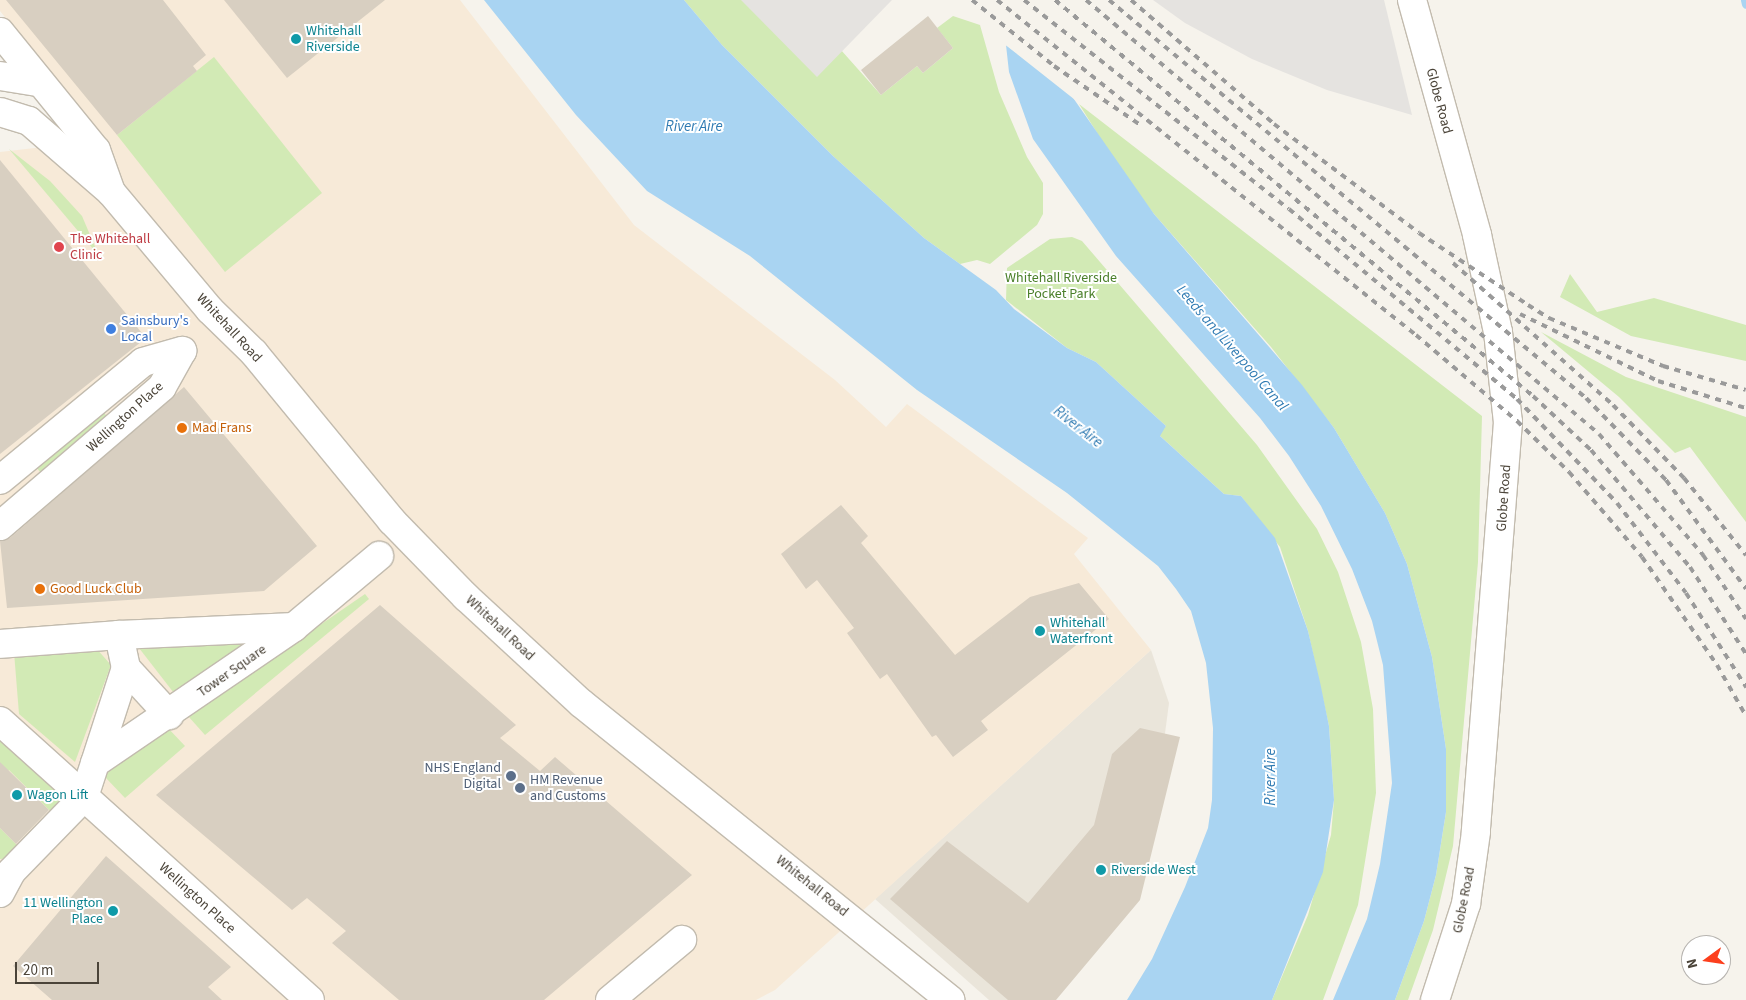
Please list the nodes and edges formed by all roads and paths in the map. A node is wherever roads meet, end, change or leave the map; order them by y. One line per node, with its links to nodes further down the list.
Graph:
1 (1412, 0): 23 (street, Globe Road)
2 (0, 32): 4 (street, Whitehall Road)
3 (0, 76): 4 (street)
4 (39, 82): 6 (street, Whitehall Road)
5 (0, 112): 6 (street, Whitehall Road)
6 (111, 192): 22 (street, Whitehall Road)
7 (0, 480): 8 (street, Wellington Place)
8 (0, 526)
9 (379, 556): 10 (street)
10 (294, 627): 11 (street); 14 (street, Tower Square)
11 (119, 634): 12 (street); 13 (street)
12 (0, 644)
13 (126, 668): 14 (street); 16 (street)
14 (169, 715): 16 (street, Tower Square)
15 (0, 721): 17 (street, Wellington Place)
16 (94, 763): 17 (street)
17 (84, 797): 18 (street); 20 (street, Wellington Place)
18 (0, 893)
19 (682, 940): 21 (street)
20 (310, 1000)
21 (610, 1000)
22 (951, 1000)
23 (1435, 1000)

